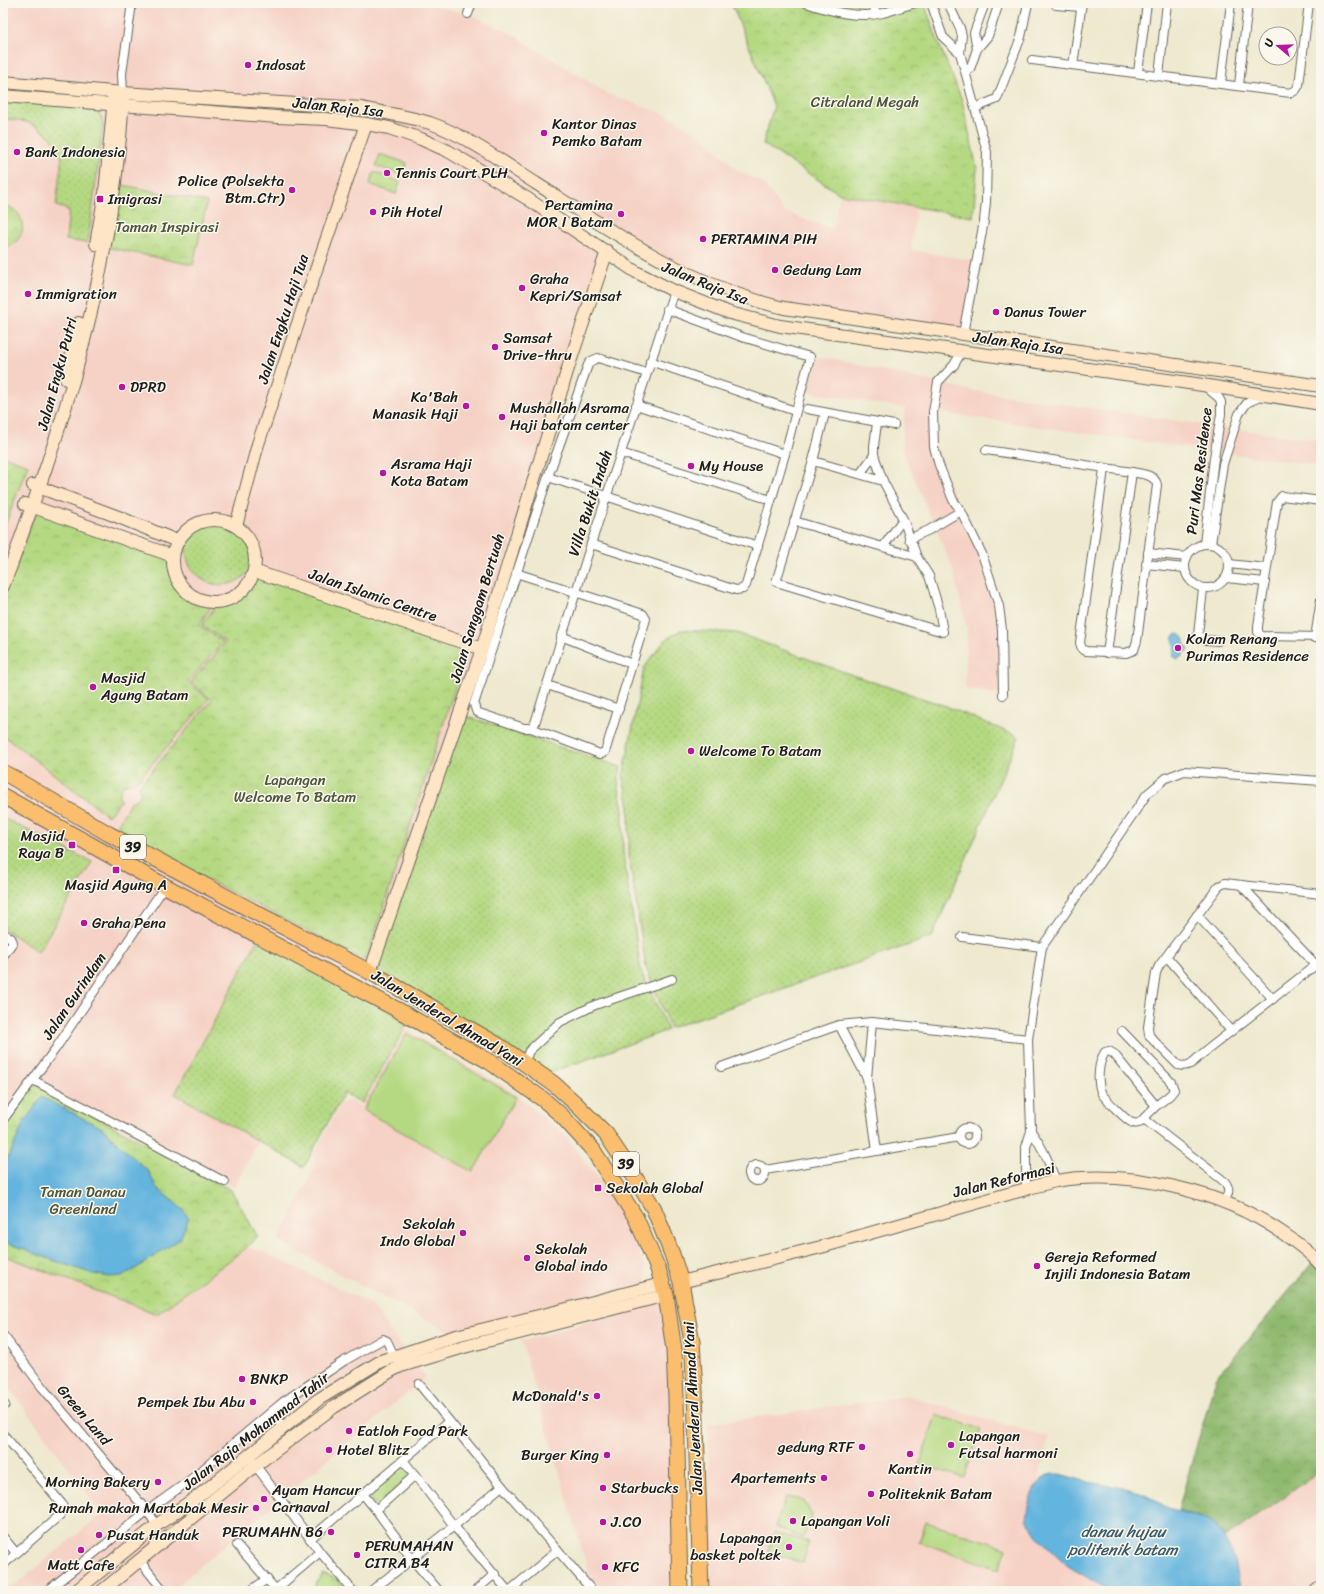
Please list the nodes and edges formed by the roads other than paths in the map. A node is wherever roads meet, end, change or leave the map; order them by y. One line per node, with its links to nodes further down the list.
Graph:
1 (132, 3): 30 (street)
2 (472, 3): 18 (street)
3 (806, 3): 19 (street)
4 (874, 3): 19 (street)
5 (916, 3): 19 (street)
6 (931, 3): 21 (street)
7 (948, 3): 21 (street)
8 (985, 3): 20 (street)
9 (999, 3): 20 (street)
10 (1028, 3): 33 (street)
11 (1147, 3): 25 (street)
12 (1167, 3): 26 (street)
13 (1231, 3): 28 (street)
14 (1248, 3): 29 (street)
15 (1309, 3): 29 (street)
16 (1056, 5): 17 (street)
17 (1082, 5): 23 (street)
18 (468, 14)
19 (875, 14)
20 (977, 49): 24 (street)
21 (960, 53): 24 (street)
22 (1032, 60): 23 (street)
23 (1073, 65): 25 (street)
24 (965, 72): 33 (street)
25 (1138, 72): 26 (street)
26 (1159, 75): 28 (street)
27 (3, 82): 30 (main road, Jalan Raja Isa)
28 (1221, 83): 29 (street)
29 (1239, 86)
30 (119, 92): 32 (main road, Jalan Engku Putri); 35 (main road, Jalan Raja Isa)
31 (3, 96): 32 (main road, Jalan Raja Isa)
32 (117, 106): 34 (main road, Jalan Raja Isa); 68 (main road, Jalan Engku Putri)
33 (975, 108): 42 (street)
34 (366, 124): 36 (main road, Jalan Raja Isa); 76 (main road, Jalan Engku Haji Tua)
35 (538, 185): 36 (main road); 39 (main road, Jalan Raja Isa)
36 (528, 199): 37 (main road, Jalan Raja Isa)
37 (607, 251): 38 (main road, Jalan Raja Isa); 103 (main road, Jalan Sanggam Bertuah)
38 (674, 292): 40 (street, Villa Bukit Indah); 41 (main road, Jalan Raja Isa)
39 (784, 308): 41 (main road); 42 (main road, Jalan Raja Isa)
40 (667, 310): 45 (street, Villa Bukit Indah); 54 (street)
41 (780, 326): 43 (main road, Jalan Raja Isa)
42 (963, 334): 44 (main road, Jalan Raja Isa)
43 (962, 351): 47 (main road, Jalan Raja Isa); 73 (street)
44 (1140, 359): 47 (main road); 49 (main road, Jalan Raja Isa)
45 (650, 362): 46 (street, Villa Bukit Indah); 54 (street)
46 (647, 373): 52 (street, Villa Bukit Indah); 66 (street)
47 (1137, 376): 48 (main road, Jalan Raja Isa)
48 (1204, 385): 50 (main road, Jalan Raja Isa); 80 (street, Puri Mas Residence)
49 (1321, 386)
50 (1266, 394): 51 (main road, Jalan Raja Isa); 80 (street, Puri Mas Residence)
51 (1321, 404)
52 (636, 405): 59 (street, Villa Bukit Indah); 60 (street)
53 (807, 409): 55 (street)
54 (795, 411): 60 (street)
55 (825, 413): 56 (street); 62 (street)
56 (877, 422): 57 (street); 61 (street)
57 (894, 424)
58 (986, 450): 63 (street)
59 (620, 453): 69 (street, Villa Bukit Indah); 70 (street)
60 (785, 454): 70 (street)
61 (874, 455): 65 (street); 67 (street)
62 (813, 461): 65 (street); 75 (street)
63 (1104, 469): 64 (street); 104 (street)
64 (1132, 472): 83 (street); 104 (street)
65 (860, 474): 67 (street)
66 (548, 477): 69 (street); 93 (street)
67 (882, 481): 74 (street)
68 (36, 486): 72 (main road, Jalan Engku Putri); 78 (main road)
69 (607, 497): 79 (street, Villa Bukit Indah); 81 (street)
70 (771, 500): 81 (street)
71 (1321, 501): 91 (street)
72 (29, 505): 84 (main road); 87 (main road, Jalan Engku Putri); 96 (main road, Jalan Engku Putri)
73 (961, 511): 77 (street); 107 (street)
74 (903, 520): 77 (street); 82 (street)
75 (794, 521): 82 (street); 85 (street)
76 (236, 526): 78 (main road); 92 (main road)
77 (909, 539): 85 (street)
78 (177, 541): 84 (main road)
79 (590, 544): 81 (street); 98 (street, Villa Bukit Indah)
80 (1207, 544): 86 (street); 89 (street)
81 (758, 546)
82 (883, 547): 85 (street)
83 (1148, 553): 86 (street); 88 (street)
84 (173, 556): 92 (main road)
85 (917, 557)
86 (1187, 557): 90 (street)
87 (3, 564)
88 (1146, 564): 90 (street); 104 (street)
89 (1229, 564): 91 (street); 94 (street)
90 (1185, 568): 97 (street)
91 (1266, 568): 95 (street)
92 (254, 571): 103 (main road, Jalan Islamic Centre)
93 (516, 573): 98 (street); 109 (street)
94 (1226, 578): 95 (street); 97 (street)
95 (1265, 582): 101 (street)
96 (3, 586)
97 (1203, 589): 102 (street)
98 (576, 592): 100 (street, Villa Bukit Indah); 105 (street)
99 (1321, 599): 101 (street)
100 (561, 636): 105 (street); 106 (street, Villa Bukit Indah)
101 (1318, 637)
102 (1218, 641)
103 (482, 649): 125 (main road, Jalan Sanggam Bertuah)
104 (1107, 653)
105 (632, 664): 108 (street)
106 (547, 685): 108 (street); 109 (street, Villa Bukit Indah)
107 (1003, 695)
108 (619, 709): 109 (street)
109 (533, 726)
110 (3, 772): 117 (highway, Jalan Jenderal Ahmad Yani / 39)
111 (1321, 781): 121 (street)
112 (3, 796): 114 (highway, Jalan Jenderal Ahmad Yani / 39)
113 (1242, 885): 115 (street); 116 (street); 124 (street)
114 (165, 886): 119 (highway, Jalan Jenderal Ahmad Yani / 39); 136 (street, Jalan Gurindam)
115 (1321, 894)
116 (1197, 915): 123 (street); 127 (street)
117 (266, 918): 119 (highway); 125 (highway, Jalan Jenderal Ahmad Yani / 39)
118 (3, 933): 122 (street)
119 (256, 934): 150 (highway, Jalan Jenderal Ahmad Yani / 39)
120 (962, 937): 121 (street)
121 (1042, 947): 132 (street)
122 (3, 956)
123 (1166, 957): 131 (street); 131 (street)
124 (1318, 963): 127 (street)
125 (370, 972): 133 (highway, Jalan Jenderal Ahmad Yani / 39)
126 (672, 979): 133 (street)
127 (1273, 999): 131 (street)
128 (872, 1022): 129 (street); 132 (street); 135 (street)
129 (839, 1025): 134 (street); 135 (street)
130 (1122, 1031): 137 (street)
131 (1231, 1031)
132 (1028, 1039): 140 (street)
133 (524, 1063): 149 (highway, Jalan Jenderal Ahmad Yani / 39)
134 (721, 1067)
135 (867, 1078): 142 (street)
136 (34, 1080): 139 (street, Jalan Gurindam); 145 (street)
137 (1156, 1106): 138 (street); 138 (street)
138 (1144, 1119): 147 (street)
139 (3, 1120)
140 (1031, 1131): 144 (street); 146 (street)
141 (959, 1137): 142 (street)
142 (877, 1151): 143 (street)
143 (765, 1170)
144 (1056, 1181): 146 (main road, Jalan Reformasi); 147 (main road, Jalan Reformasi)
145 (225, 1182)
146 (1026, 1189): 149 (main road, Jalan Reformasi)
147 (1223, 1203): 148 (main road, Jalan Reformasi)
148 (1320, 1261)
149 (681, 1282): 192 (highway, Jalan Jenderal Ahmad Yani / 39)
150 (664, 1290): 152 (main road, Jalan Raja Mohammad Tahir); 158 (main road, Jalan Raja Mohammad Tahir); 191 (highway, Jalan Jenderal Ahmad Yani / 39)
151 (3, 1335): 164 (street, Green Land)
152 (394, 1356): 154 (street); 156 (main road, Jalan Raja Mohammad Tahir)
153 (419, 1384): 155 (street)
154 (272, 1410): 156 (street); 164 (street)
155 (449, 1420): 159 (street); 161 (street)
156 (283, 1428): 158 (main road, Jalan Raja Mohammad Tahir)
157 (3, 1434): 172 (street)
158 (253, 1460): 165 (main road, Jalan Raja Mohammad Tahir); 168 (street); 174 (main road, Jalan Raja Mohammad Tahir)
159 (403, 1460): 160 (street); 162 (street)
160 (415, 1475): 163 (street); 166 (street)
161 (502, 1486): 166 (street); 170 (street)
162 (363, 1494): 163 (street); 168 (street)
163 (376, 1510): 173 (street)
164 (147, 1511): 165 (street, Green Land); 180 (street)
165 (158, 1525): 181 (main road, Jalan Raja Mohammad Tahir)
166 (454, 1526): 173 (street); 176 (street)
167 (3, 1537): 172 (street)
168 (310, 1539): 171 (street)
169 (238, 1545): 177 (street)
170 (557, 1550): 189 (street); 190 (street)
171 (320, 1552): 179 (street); 185 (street)
172 (16, 1553): 175 (street)
173 (412, 1559): 186 (street); 187 (street)
174 (140, 1560): 182 (main road, Jalan Raja Mohammad Tahir); 183 (street)
175 (3, 1566)
176 (495, 1574): 188 (street); 189 (street)
177 (267, 1579): 179 (street); 184 (street)
178 (1321, 1587): 193 (main road)
179 (275, 1590)
180 (47, 1591)
181 (76, 1591)
182 (102, 1591)
183 (164, 1591)
184 (250, 1591)
185 (353, 1591)
186 (371, 1591)
187 (439, 1591)
188 (475, 1591)
189 (509, 1591)
190 (590, 1591)
191 (680, 1591)
192 (701, 1591)
193 (1316, 1591)

